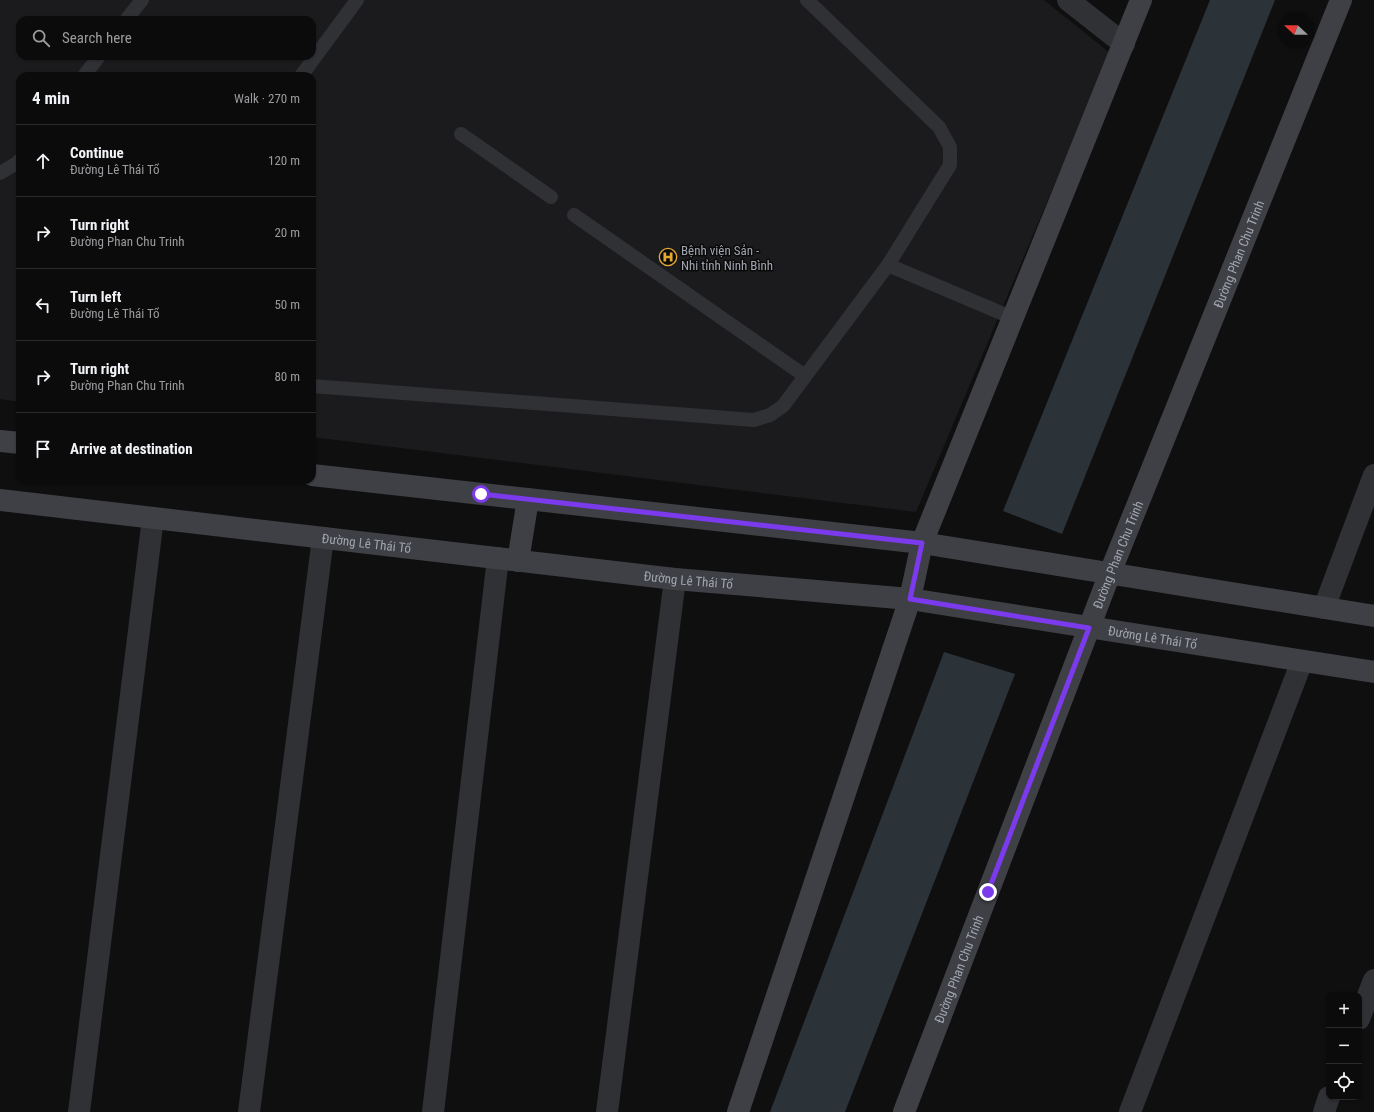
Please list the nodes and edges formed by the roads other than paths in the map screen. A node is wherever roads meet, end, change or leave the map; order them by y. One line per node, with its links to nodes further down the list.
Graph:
1 (142, 0): 7 (lane)
2 (357, 0): 9 (lane)
3 (807, 0): 19 (lane)
4 (1068, 0): 8 (street)
5 (1141, 0): 8 (street)
6 (1341, 0): 33 (street, Đường Phan Chu Trinh)
7 (129, 16)
8 (1124, 44): 20 (street)
9 (316, 56)
10 (96, 60): 12 (lane)
11 (313, 60): 13 (lane)
12 (87, 72)
13 (304, 72)
14 (461, 134): 17 (lane)
15 (16, 164): 16 (lane)
16 (0, 173)
17 (551, 197)
18 (574, 214): 21 (lane)
19 (888, 265): 20 (lane); 21 (lane)
20 (1013, 318): 31 (street)
21 (805, 376): 22 (lane)
22 (316, 386)
23 (0, 441): 24 (street)
24 (16, 443)
25 (1374, 475): 36 (street)
26 (316, 476): 27 (street)
27 (528, 499): 31 (street); 32 (street)
28 (0, 500): 29 (street, Đường Lê Thái Tổ)
29 (153, 518): 30 (street, Đường Lê Thái Tổ); 44 (street)
30 (323, 538): 32 (street, Đường Lê Thái Tổ); 45 (street)
31 (922, 543): 33 (street); 35 (street)
32 (508, 560): 34 (street, Đường Lê Thái Tổ); 46 (street)
33 (1110, 573): 36 (street); 38 (street, Đường Phan Chu Trinh)
34 (675, 579): 35 (street, Đường Lê Thái Tổ); 47 (street)
35 (910, 599): 38 (street, Đường Lê Thái Tổ); 48 (street)
36 (1324, 608): 37 (street)
37 (1374, 616)
38 (1089, 628): 39 (street, Đường Lê Thái Tổ); 49 (street, Đường Phan Chu Trinh)
39 (1302, 661): 40 (street, Đường Lê Thái Tổ); 50 (street)
40 (1374, 672)
41 (1374, 980): 42 (street)
42 (1362, 1011)
43 (1328, 1100): 51 (street)
44 (79, 1112)
45 (249, 1112)
46 (433, 1112)
47 (607, 1112)
48 (738, 1112)
49 (904, 1112)
50 (1130, 1112)
51 (1324, 1112)

